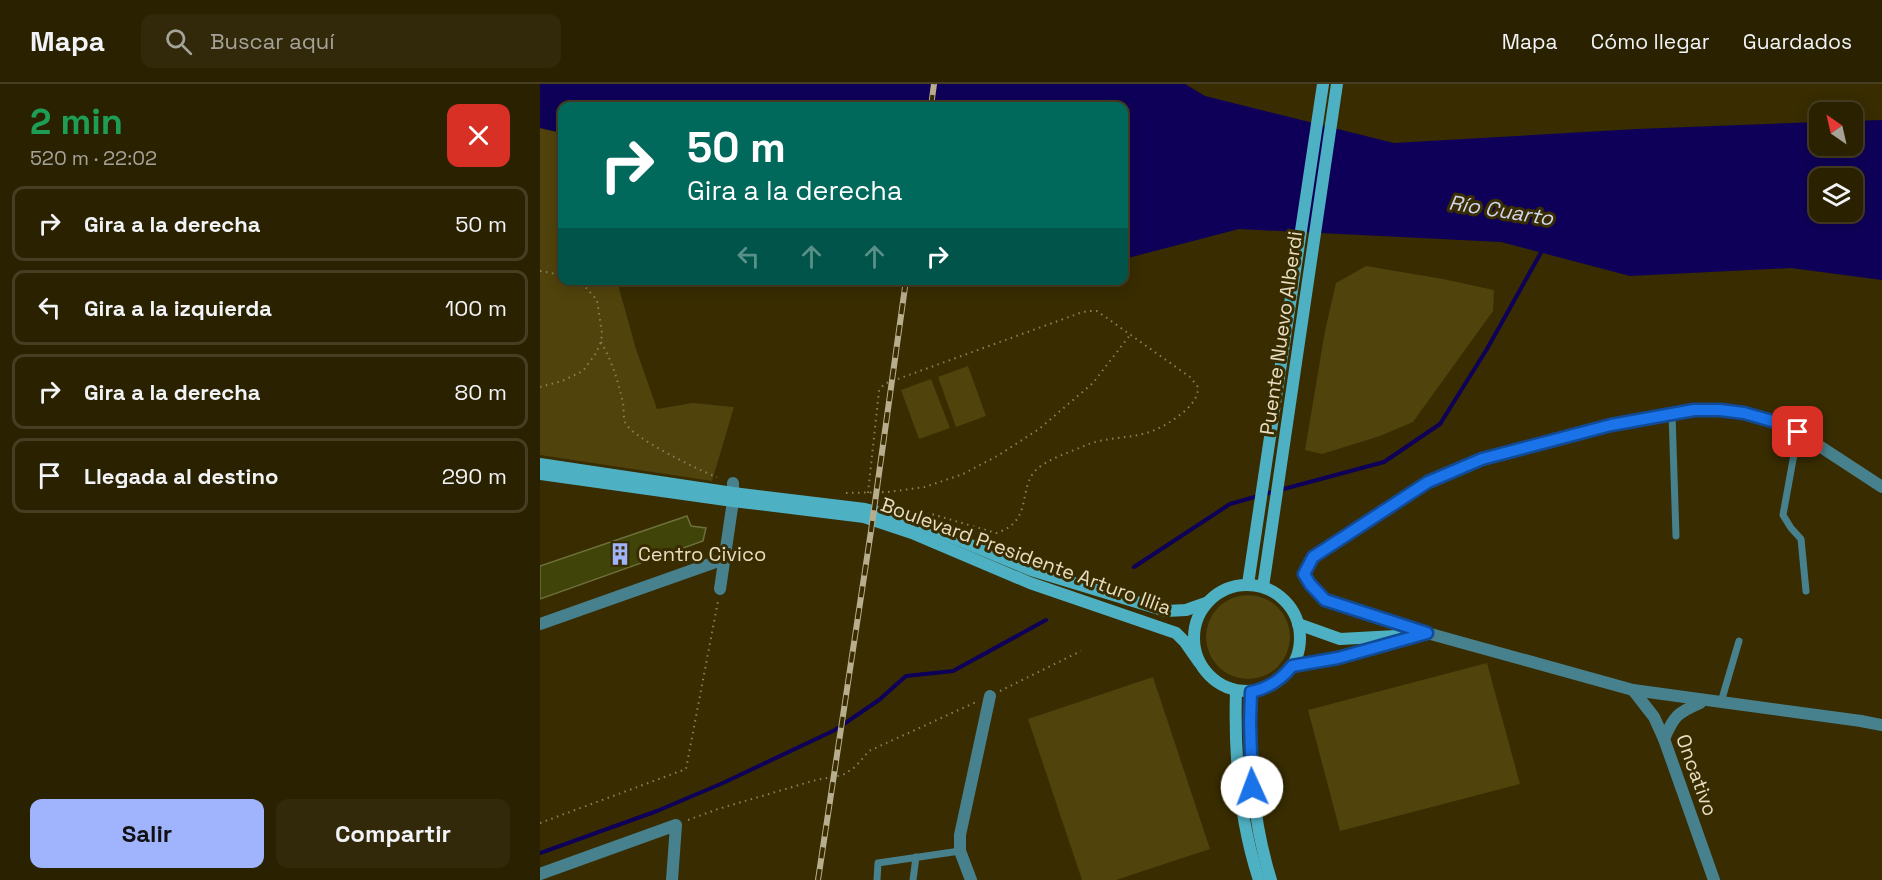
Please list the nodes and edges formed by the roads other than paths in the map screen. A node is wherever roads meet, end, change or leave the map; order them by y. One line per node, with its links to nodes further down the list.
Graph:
1 (1323, 84): 11 (main road, Puente Nuevo Alberdi)
2 (1337, 84): 12 (main road, Puente Nuevo Alberdi)
3 (1672, 414): 4 (street); 9 (lane); 18 (street)
4 (1798, 432): 7 (street); 14 (lane)
5 (540, 464): 8 (main road, Boulevard Presidente Arturo Illia)
6 (540, 474): 8 (main road, Boulevard Presidente Arturo Illia)
7 (1882, 487)
8 (733, 492): 10 (street); 15 (main road, Boulevard Presidente Arturo Illia); 20 (main road, Boulevard Presidente Arturo Illia)
9 (1676, 536)
10 (724, 559): 13 (street); 16 (street)
11 (1248, 584): 12 (main road); 15 (main road)
12 (1263, 587): 17 (main road)
13 (720, 590)
14 (1806, 591)
15 (1206, 603): 20 (main road)
16 (540, 624)
17 (1298, 624): 18 (main road); 21 (main road)
18 (1427, 633): 21 (main road); 22 (street)
19 (1738, 641): 26 (lane)
20 (1199, 662): 23 (main road)
21 (1292, 666): 24 (main road)
22 (1633, 690): 26 (street); 29 (street, Oncativo)
23 (1236, 691): 24 (main road); 37 (main road)
24 (1251, 692): 38 (main road)
25 (990, 696): 30 (street)
26 (1721, 702): 28 (street)
27 (1700, 703): 29 (street)
28 (1882, 725)
29 (1664, 739): 39 (street, Oncativo)
30 (960, 851): 31 (lane); 36 (street)
31 (916, 857): 34 (lane); 35 (lane)
32 (540, 874): 33 (street)
33 (672, 880)
34 (877, 880)
35 (913, 880)
36 (971, 880)
37 (1259, 880)
38 (1271, 880)
39 (1714, 880)

